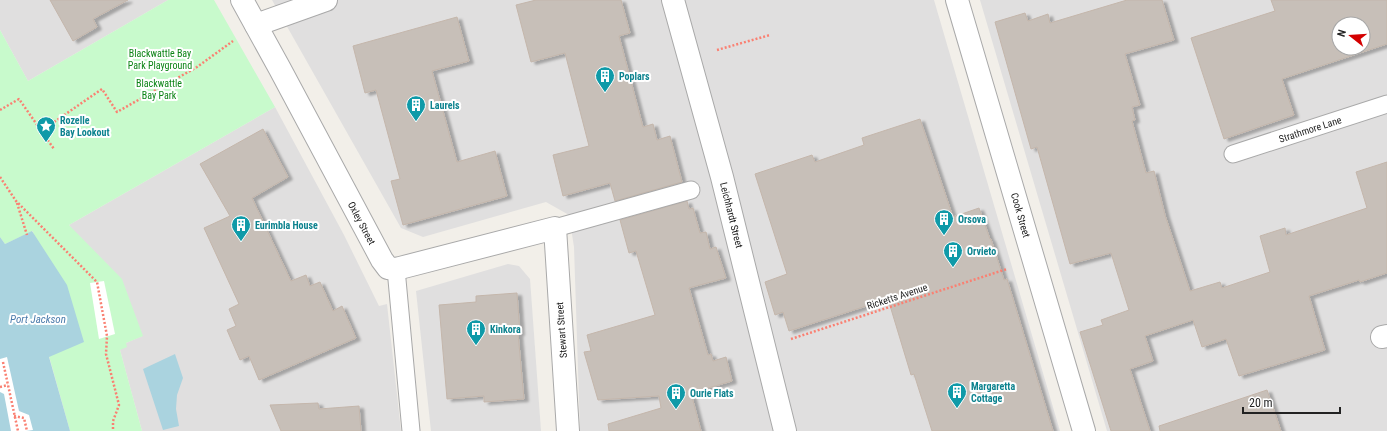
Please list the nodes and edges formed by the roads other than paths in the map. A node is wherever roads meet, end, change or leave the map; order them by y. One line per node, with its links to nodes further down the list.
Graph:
1 (242, 0): 5 (street)
2 (326, 0): 5 (street)
3 (673, 0): 13 (street, Leichhardt Street)
4 (957, 0): 14 (street, Cook Street)
5 (256, 25): 10 (street, Oxley Street)
6 (1387, 104): 7 (lane, Strathmore Lane)
7 (1233, 154)
8 (691, 190): 9 (lane)
9 (555, 228): 10 (street); 12 (street, Stewart Street)
10 (396, 269): 11 (lane)
11 (411, 431)
12 (568, 431)
13 (785, 431)
14 (1084, 431)

